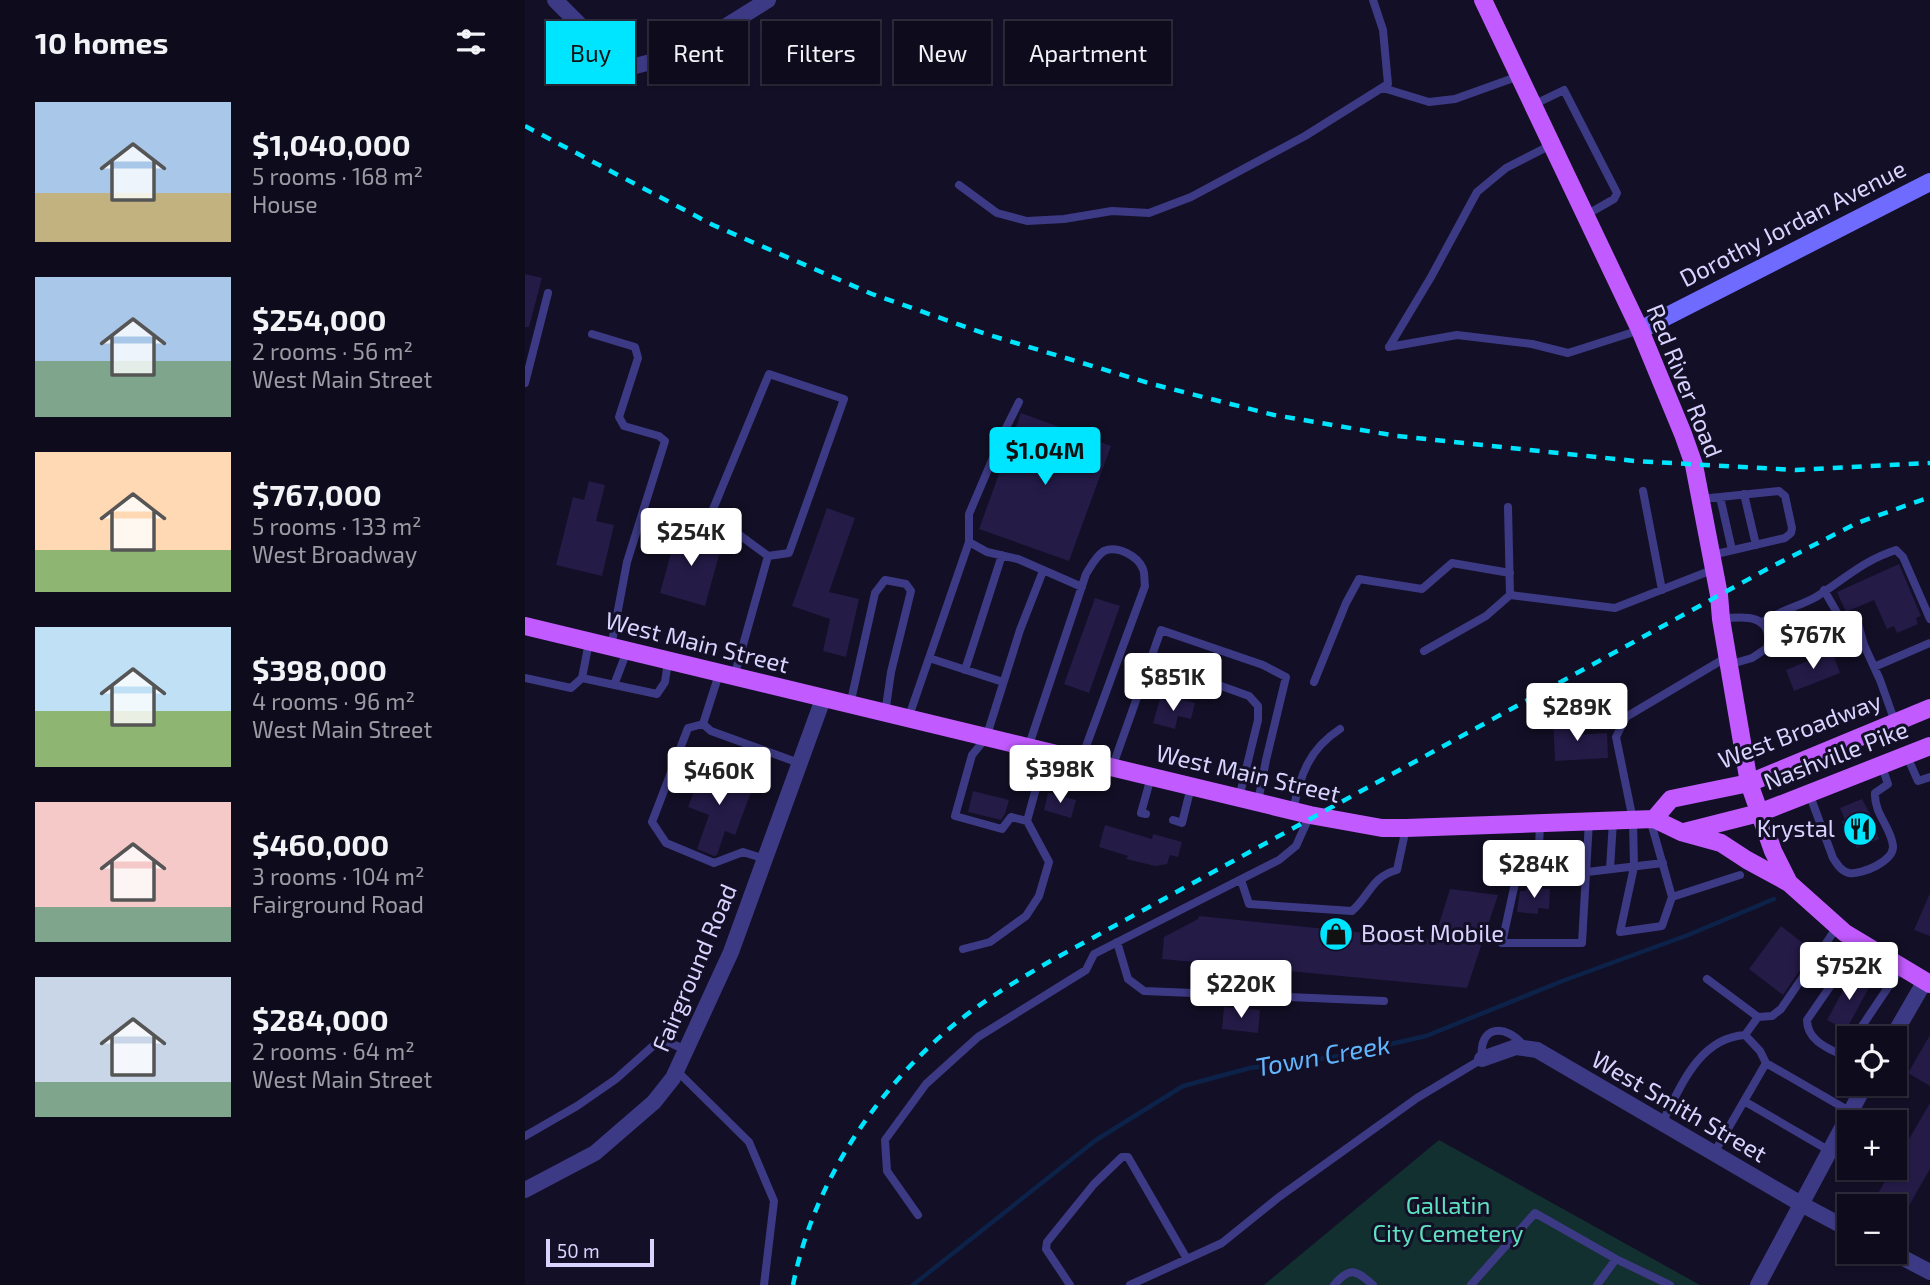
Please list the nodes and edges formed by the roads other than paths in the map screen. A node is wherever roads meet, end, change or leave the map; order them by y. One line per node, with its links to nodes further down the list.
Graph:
1 (555, 0): 2 (street)
2 (768, 0)
3 (1373, 0): 6 (lane)
4 (1483, 0): 5 (main road, Red River Road)
5 (1519, 76): 6 (lane); 7 (main road, Red River Road)
6 (1383, 88): 10 (lane)
7 (1533, 105): 8 (main road, Red River Road); 11 (lane)
8 (1552, 145): 11 (main road, Red River Road); 13 (lane)
9 (1930, 182): 13 (street, Dorothy Jordan Avenue)
10 (960, 185)
11 (1585, 215): 13 (main road, Red River Road)
12 (548, 293): 15 (lane)
13 (1640, 330): 20 (main road, Red River Road)
14 (592, 334): 42 (lane)
15 (525, 383)
16 (1019, 402): 22 (lane)
17 (1643, 491): 31 (lane)
18 (1744, 494): 19 (lane); 23 (lane); 23 (lane)
19 (1720, 497): 20 (lane); 24 (lane)
20 (1700, 499): 27 (main road, Red River Road)
21 (1508, 508): 29 (lane)
22 (969, 542): 25 (lane); 44 (lane)
23 (1755, 545): 24 (lane)
24 (1732, 551): 27 (lane)
25 (1002, 555): 28 (lane); 49 (lane)
26 (768, 556): 26 (lane); 50 (lane)
27 (1711, 563): 31 (lane); 35 (main road, Red River Road)
28 (1043, 571): 30 (lane); 53 (lane)
29 (1510, 573): 33 (lane); 54 (lane)
30 (1082, 587): 66 (lane); 69 (lane)
31 (1662, 590): 33 (lane)
32 (1824, 590): 34 (lane); 36 (lane); 37 (lane)
33 (1510, 595): 43 (lane)
34 (1840, 618): 41 (lane); 48 (lane)
35 (1721, 619): 37 (lane); 47 (main road, Red River Road)
36 (1930, 619)
37 (1761, 623): 41 (lane)
38 (525, 626): 39 (main road, West Main Street)
39 (589, 641): 42 (main road, West Main Street); 52 (lane)
40 (1930, 643): 48 (lane)
41 (1768, 644): 47 (lane)
42 (619, 649): 46 (main road, West Main Street); 55 (lane)
43 (1424, 651)
44 (929, 658): 49 (lane); 60 (lane)
45 (1149, 660): 72 (lane); 78 (lane); 79 (lane)
46 (668, 661): 50 (main road, West Main Street); 55 (lane)
47 (1728, 661): 75 (main road, Red River Road); 83 (lane)
48 (1874, 667): 61 (lane)
49 (965, 670): 53 (lane)
50 (727, 675): 56 (main road, West Main Street); 62 (lane)
51 (525, 678): 52 (lane)
52 (582, 678): 55 (lane)
53 (1003, 682): 64 (lane)
54 (1314, 682)
55 (614, 685)
56 (823, 699): 57 (main road, West Main Street); 70 (street, Fairground Road)
57 (850, 705): 59 (main road, West Main Street); 59 (lane)
58 (1930, 708): 61 (main road, West Broadway)
59 (885, 714): 60 (main road, West Main Street)
60 (908, 719): 64 (main road, West Main Street)
61 (1895, 722): 75 (main road, West Broadway)
62 (703, 724): 70 (lane); 91 (lane)
63 (1340, 729): 80 (lane)
64 (986, 738): 66 (main road, West Main Street); 84 (lane)
65 (1930, 746): 68 (main road, Nashville Pike)
66 (1028, 748): 67 (main road, West Main Street)
67 (1046, 752): 69 (main road, West Main Street); 84 (lane)
68 (1906, 754): 71 (main road, Nashville Pike); 74 (lane)
69 (1081, 760): 72 (main road, West Main Street)
70 (799, 763): 91 (street, Fairground Road)
71 (1881, 764): 77 (main road, Nashville Pike); 77 (lane)
72 (1112, 768): 73 (main road, West Main Street)
73 (1151, 777): 76 (main road, West Main Street); 82 (lane)
74 (1930, 777)
75 (1749, 783): 81 (main road, Red River Road); 83 (main road, West Broadway)
76 (1191, 787): 78 (main road, West Main Street); 85 (lane)
77 (1809, 793): 81 (main road, Nashville Pike)
78 (1240, 798): 79 (main road, West Main Street)
79 (1258, 802): 80 (main road, West Main Street)
80 (1301, 813): 89 (main road, West Main Street); 98 (lane)
81 (1759, 813): 90 (main road); 99 (main road, Red River Road)
82 (1146, 814)
83 (1646, 819): 87 (main road, West Main Street); 90 (main road, West Main Street); 92 (lane); 93 (lane)
84 (1027, 821): 104 (lane)
85 (1173, 821)
86 (1589, 821): 87 (main road, West Main Street); 88 (main road, West Main Street); 95 (lane)
87 (1613, 821): 94 (lane)
88 (1540, 823): 89 (main road, West Main Street); 96 (lane)
89 (1406, 828): 98 (lane)
90 (1681, 832): 99 (main road, West Main Street)
91 (765, 859): 114 (street, Fairground Road)
92 (1663, 863): 93 (lane); 100 (lane)
93 (1634, 867): 94 (lane); 100 (lane)
94 (1610, 869): 95 (lane)
95 (1587, 872): 96 (lane); 96 (lane)
96 (1538, 873)
97 (1740, 875): 100 (lane)
98 (1241, 880): 102 (lane)
99 (1790, 883): 101 (main road)
100 (1672, 897)
101 (1837, 927): 103 (main road); 109 (lane)
102 (1118, 943): 108 (lane); 128 (lane)
103 (1860, 943): 105 (main road); 115 (lane)
104 (963, 949)
105 (1901, 968): 107 (main road); 110 (lane)
106 (1707, 979): 109 (lane)
107 (1927, 982): 111 (street)
108 (1384, 1001)
109 (1758, 1017): 112 (lane)
110 (1862, 1026)
111 (1900, 1026)
112 (1745, 1035): 117 (lane); 121 (lane)
113 (1526, 1048): 116 (street); 116 (lane); 121 (street, West Smith Street)
114 (686, 1050): 118 (street, Fairground Road); 122 (lane)
115 (1837, 1052)
116 (1482, 1059): 130 (lane)
117 (1766, 1063): 119 (lane); 120 (lane)
118 (677, 1071): 126 (street, Fairground Road); 134 (lane)
119 (1744, 1101): 124 (lane); 125 (lane)
120 (1848, 1110)
121 (1662, 1123): 125 (street, West Smith Street)
122 (525, 1136)
123 (1837, 1138): 124 (street)
124 (1830, 1151): 127 (street)
125 (1714, 1153): 127 (street, West Smith Street)
126 (525, 1190)
127 (1801, 1204): 129 (street, West Smith Street); 142 (street)
128 (918, 1215)
129 (1837, 1223)
130 (1187, 1259): 135 (lane); 136 (lane)
131 (1616, 1259): 139 (lane); 140 (lane); 141 (lane)
132 (1907, 1260): 133 (street)
133 (1930, 1272)
134 (764, 1285)
135 (1070, 1285)
136 (1130, 1285)
137 (1334, 1285): 138 (lane)
138 (1373, 1285)
139 (1471, 1285)
140 (1597, 1285)
141 (1670, 1285)
142 (1758, 1285)

